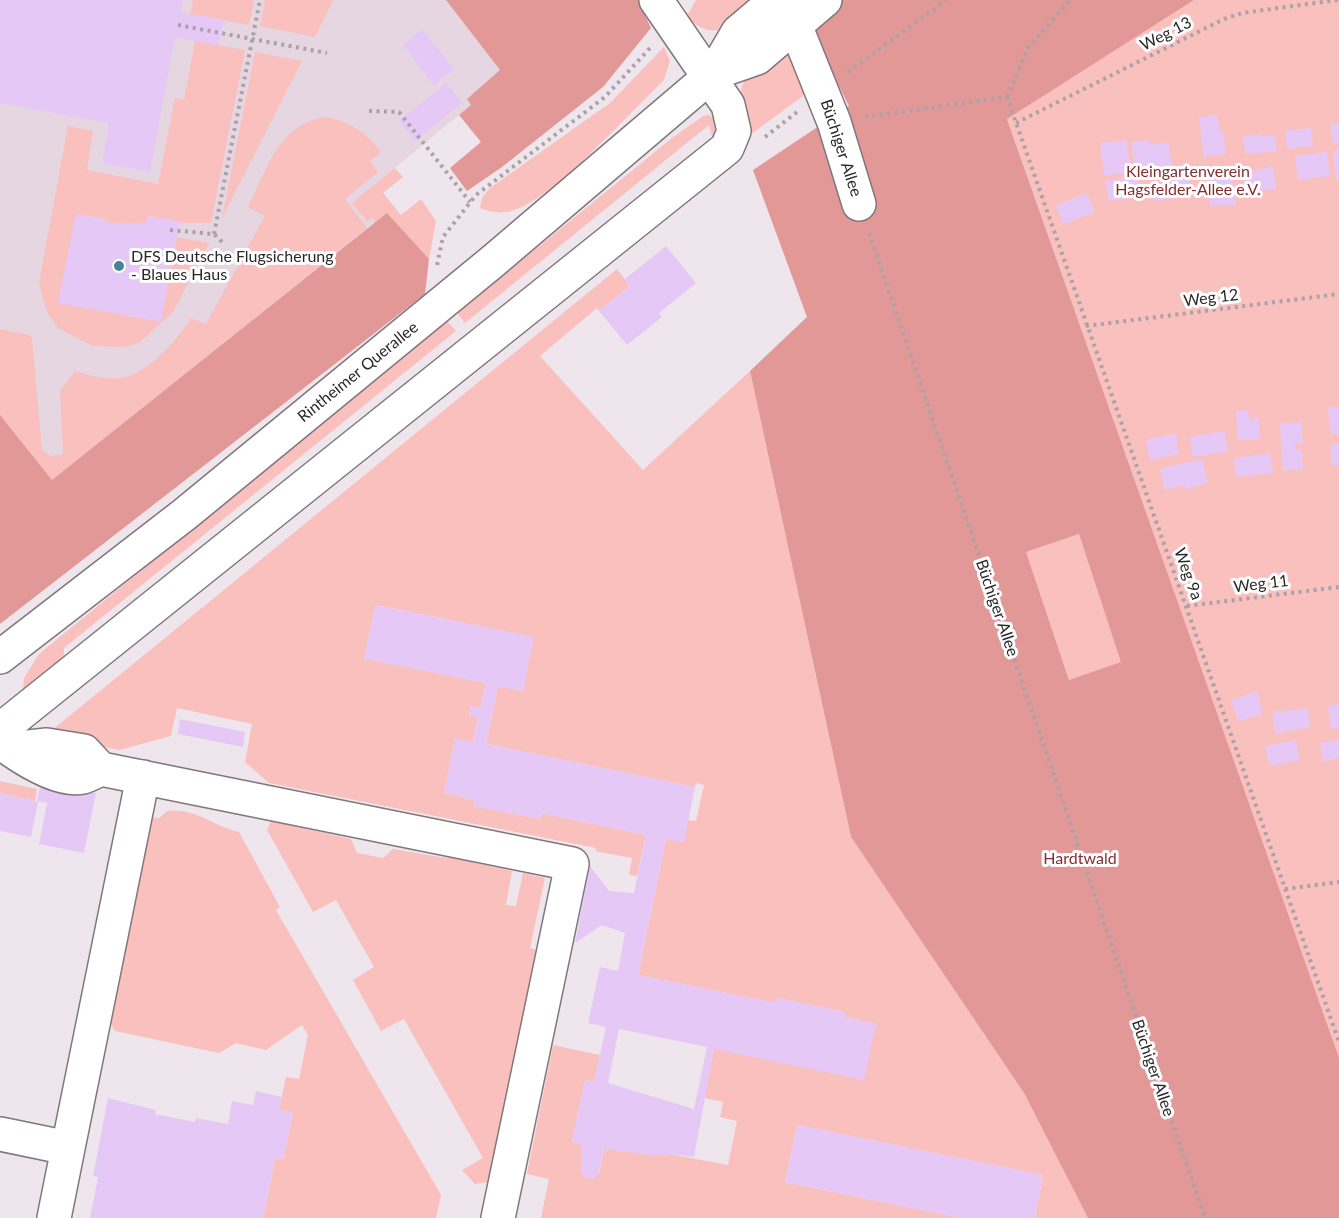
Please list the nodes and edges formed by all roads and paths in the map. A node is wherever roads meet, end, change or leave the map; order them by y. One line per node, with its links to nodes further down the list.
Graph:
1 (260, 0): 10 (path)
2 (776, 0): 12 (street, Rintheimer Querallee)
3 (825, 0): 8 (street, Rintheimer Querallee)
4 (946, 0): 14 (path)
5 (1070, 0): 13 (path)
6 (1338, 0): 16 (path, Weg 13)
7 (663, 12): 12 (street); 17 (path)
8 (790, 13): 12 (street, Rintheimer Querallee); 14 (street, Büchiger Allee)
9 (178, 25): 10 (path)
10 (252, 39): 11 (path); 21 (path)
11 (327, 53)
12 (711, 75): 27 (street, Rintheimer Querallee); 28 (street)
13 (1007, 97): 14 (path); 16 (path, Weg 9a)
14 (829, 107): 18 (street, Büchiger Allee)
15 (369, 111): 17 (path)
16 (1016, 123): 24 (path, Weg 9a)
17 (470, 202): 19 (path)
18 (859, 204): 37 (path, Büchiger Allee)
19 (456, 219)
20 (170, 230): 21 (path)
21 (214, 234): 22 (path)
22 (222, 242)
23 (1339, 294): 24 (path, Weg 12)
24 (1086, 326): 26 (path, Weg 9a)
25 (1339, 587): 26 (path, Weg 11)
26 (1187, 606): 31 (path, Weg 9a)
27 (0, 657)
28 (3, 740): 29 (street)
29 (143, 777): 34 (street); 36 (street)
30 (1339, 882): 31 (path)
31 (1285, 889): 32 (path, Weg 9a)
32 (1339, 1042)
33 (0, 1134): 34 (street)
34 (68, 1148): 35 (street)
35 (54, 1218)
36 (498, 1218)
37 (1204, 1218)

